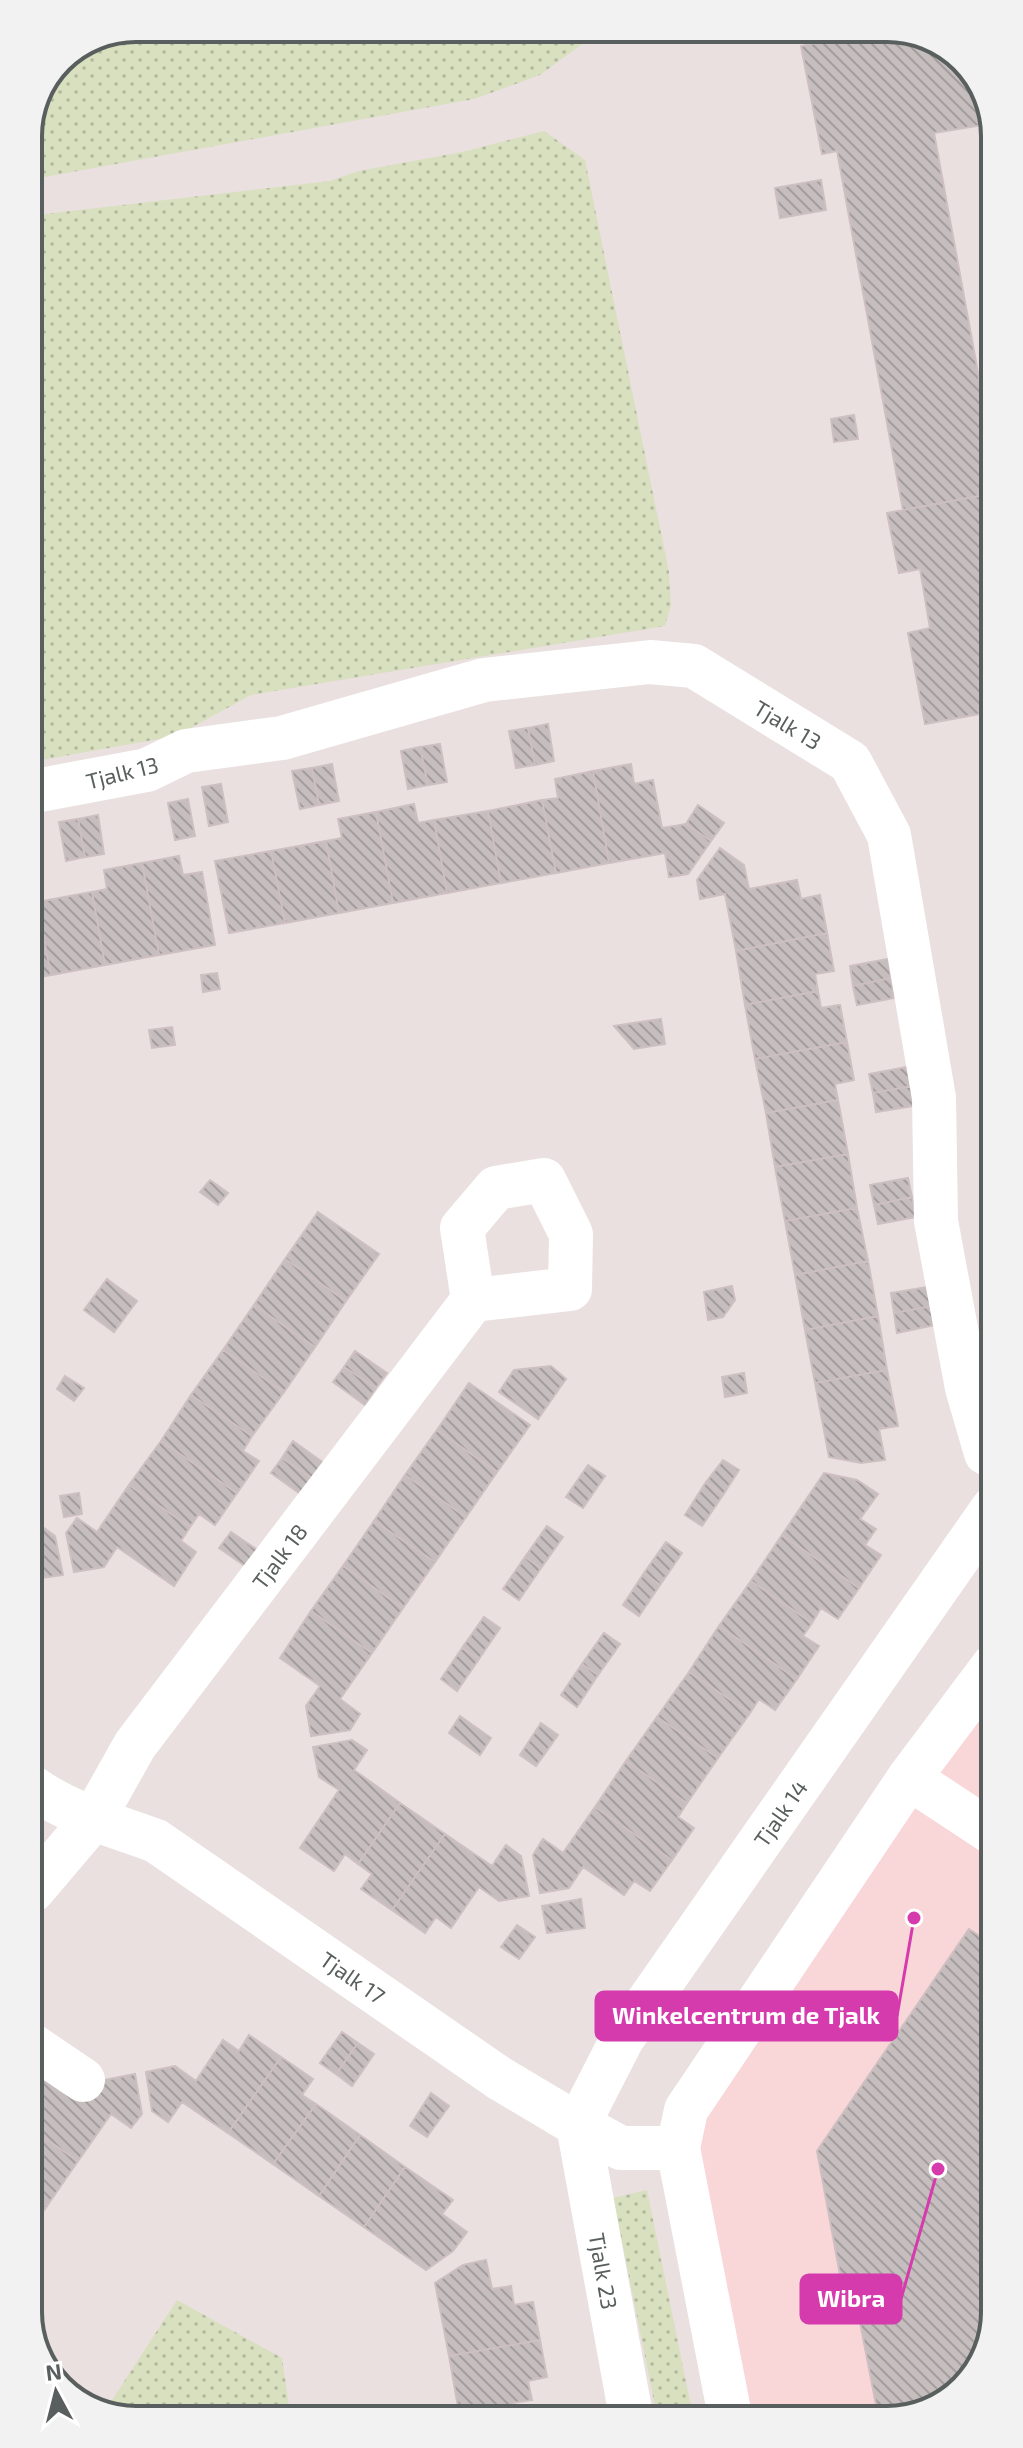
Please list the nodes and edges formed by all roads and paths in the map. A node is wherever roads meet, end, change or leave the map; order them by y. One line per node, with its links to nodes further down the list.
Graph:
1 (42, 790): 3 (street, Tjalk 13)
2 (473, 1300): 8 (street, Tjalk 18)
3 (981, 1436)
4 (981, 1525): 13 (street, Tjalk 14)
5 (981, 1682): 6 (street)
6 (909, 1778): 9 (street); 14 (street)
7 (42, 1794): 8 (street, Tjalk 17)
8 (94, 1818): 10 (street, Tjalk 18); 13 (street, Tjalk 17)
9 (981, 1825)
10 (42, 1879)
11 (42, 2052): 12 (street)
12 (83, 2080)
13 (578, 2125): 14 (street, Tjalk 17); 15 (street, Tjalk 23)
14 (678, 2148): 16 (street)
15 (629, 2406)
16 (728, 2406)

